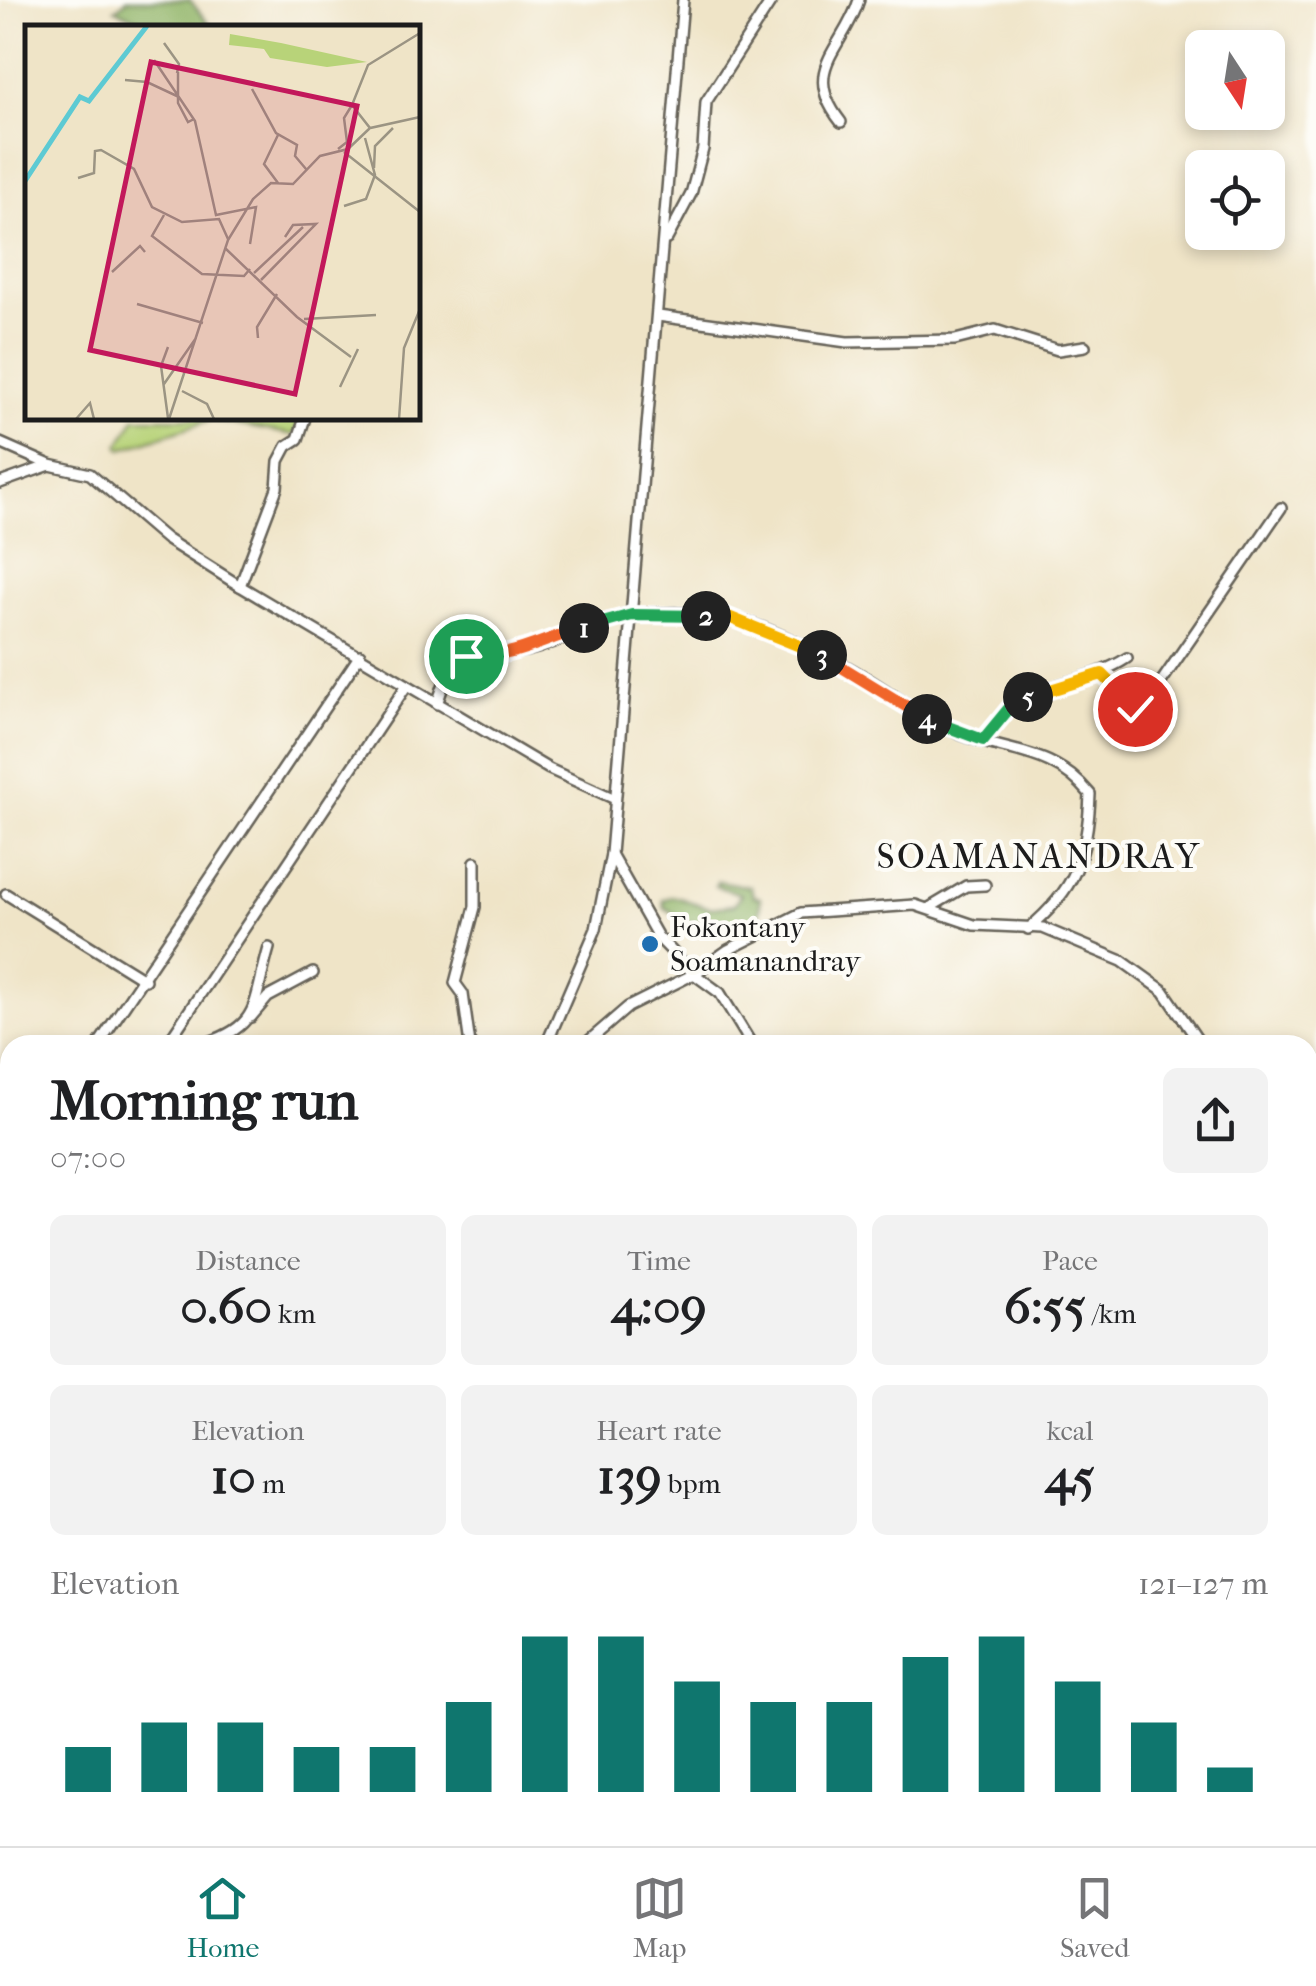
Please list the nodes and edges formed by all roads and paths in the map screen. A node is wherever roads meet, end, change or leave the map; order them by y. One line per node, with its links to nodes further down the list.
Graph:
1 (683, 0): 5 (street)
2 (772, 0): 5 (street)
3 (858, 0): 4 (street)
4 (841, 122)
5 (664, 245): 6 (street)
6 (658, 316): 7 (street); 14 (street)
7 (1085, 346)
8 (304, 420): 13 (street)
9 (0, 442): 10 (street)
10 (50, 465): 11 (street); 13 (street)
11 (0, 484)
12 (1281, 508): 17 (street)
13 (240, 586): 15 (street)
14 (632, 615): 19 (street); 20 (street); 21 (street)
15 (360, 654): 18 (street); 31 (street)
16 (1127, 658): 17 (street)
17 (1102, 674): 20 (street)
18 (407, 685): 19 (street); 34 (street)
19 (437, 704): 21 (street)
20 (983, 740): 27 (street)
21 (616, 798): 22 (street)
22 (611, 854): 30 (street); 37 (street)
23 (475, 862): 36 (street)
24 (985, 885): 26 (street)
25 (6, 894): 31 (street)
26 (929, 908): 27 (street); 30 (street)
27 (1028, 930): 40 (street)
28 (269, 948): 32 (street)
29 (313, 973): 32 (street)
30 (694, 974): 38 (street); 39 (street)
31 (145, 980): 33 (street)
32 (247, 1022): 35 (street)
33 (105, 1035)
34 (173, 1035)
35 (232, 1035)
36 (469, 1035)
37 (550, 1035)
38 (596, 1035)
39 (746, 1035)
40 (1194, 1035)

